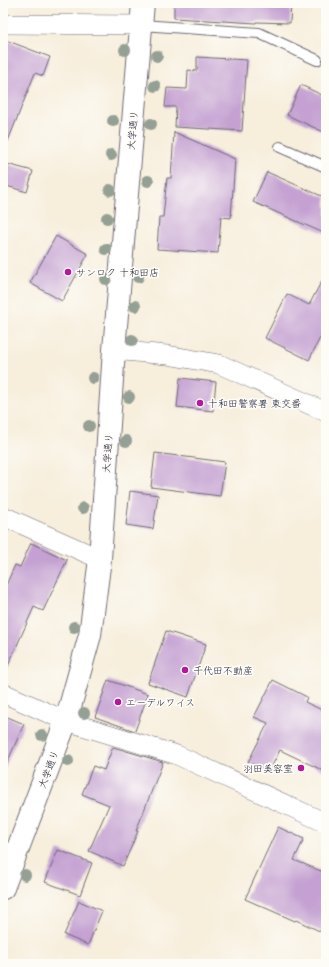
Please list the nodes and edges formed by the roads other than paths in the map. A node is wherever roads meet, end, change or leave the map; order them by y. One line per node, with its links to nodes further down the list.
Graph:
1 (143, 3): 3 (street, 大学通り)
2 (3, 24): 3 (street)
3 (141, 25): 4 (lane); 7 (street, 大学通り)
4 (317, 60)
5 (280, 147): 6 (lane)
6 (326, 167)
7 (114, 350): 8 (street); 10 (street, 大学通り)
8 (326, 412)
9 (3, 516): 10 (street)
10 (100, 559): 12 (street, 大学通り)
11 (3, 693): 12 (street)
12 (66, 721): 13 (street); 14 (street, 大学通り)
13 (326, 823)
14 (3, 888)

